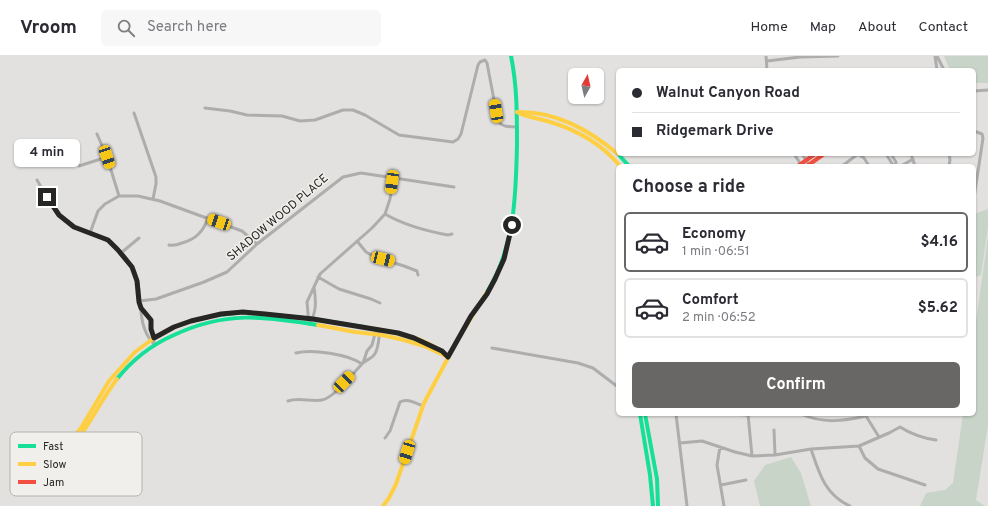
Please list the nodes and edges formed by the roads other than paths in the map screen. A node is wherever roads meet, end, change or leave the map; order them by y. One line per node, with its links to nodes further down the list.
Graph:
1 (511, 56): 13 (street)
2 (766, 56): 5 (street)
3 (837, 56): 5 (street)
4 (936, 56): 6 (street); 7 (street)
5 (767, 61): 8 (street)
6 (941, 64): 7 (street); 9 (street)
7 (936, 66)
8 (767, 68)
9 (943, 68)
10 (988, 90): 11 (street)
11 (976, 91)
12 (205, 108): 15 (street)
13 (517, 112): 15 (street); 18 (street); 29 (street)
14 (134, 113): 44 (street)
15 (517, 127): 75 (street)
16 (976, 132): 41 (street)
17 (97, 134): 26 (street)
18 (616, 152)
19 (620, 156): 30 (street)
20 (803, 156): 28 (street)
21 (812, 156): 28 (street)
22 (822, 156): 33 (street)
23 (855, 156): 34 (street)
24 (861, 156): 35 (street)
25 (912, 156): 27 (street)
26 (107, 157): 38 (street); 43 (street)
27 (913, 159): 36 (street); 37 (street)
28 (806, 160): 31 (street); 32 (street)
29 (618, 164)
30 (627, 164)
31 (801, 164)
32 (808, 164)
33 (812, 164)
34 (845, 164)
35 (868, 164)
36 (904, 164)
37 (914, 164)
38 (79, 166)
39 (393, 177): 42 (street, SHADOW WOOD PLACE); 45 (street); 51 (street, SHADOW WOOD PLACE)
40 (37, 180): 47 (street)
41 (976, 185)
42 (454, 187)
43 (119, 196): 44 (street); 47 (street)
44 (153, 200): 46 (street)
45 (385, 214): 48 (street); 50 (street)
46 (208, 218): 51 (street); 52 (street)
47 (90, 232): 53 (street)
48 (452, 234)
49 (139, 238): 53 (street)
50 (357, 241): 54 (street); 55 (street)
51 (257, 244): 59 (street, SHADOW WOOD PLACE)
52 (169, 246)
53 (121, 253): 59 (street)
54 (418, 275)
55 (318, 277): 56 (street); 60 (street)
56 (314, 287): 57 (street); 58 (street)
57 (309, 298): 58 (street); 64 (street)
58 (316, 299): 64 (street)
59 (139, 302): 61 (street)
60 (380, 303)
61 (141, 308): 62 (street); 63 (street)
62 (148, 315): 63 (street); 69 (street)
63 (142, 317): 69 (street)
64 (311, 319): 65 (street); 66 (street); 69 (street)
65 (309, 324): 67 (street); 70 (street)
66 (379, 329): 67 (street); 68 (street); 75 (street)
67 (375, 334): 68 (street); 72 (street)
68 (380, 334): 74 (street); 75 (street)
69 (152, 339): 70 (street); 78 (street)
70 (154, 344): 79 (street)
71 (492, 348): 77 (street)
72 (367, 351): 74 (street); 76 (street)
73 (296, 353): 76 (street)
74 (374, 356): 76 (street)
75 (448, 357): 81 (street)
76 (362, 363): 80 (street)
77 (616, 386)
78 (103, 390): 79 (street); 90 (street)
79 (108, 393): 91 (street)
80 (288, 400)
81 (423, 406): 93 (street); 104 (street)
82 (640, 416): 105 (street)
83 (645, 416): 106 (street)
84 (676, 416): 95 (street)
85 (748, 416): 100 (street)
86 (806, 416): 87 (street)
87 (864, 416)
88 (868, 416): 92 (street)
89 (774, 430): 99 (street)
90 (78, 432)
91 (84, 432)
92 (879, 437): 94 (street); 96 (street)
93 (385, 438)
94 (936, 440)
95 (680, 443): 97 (street); 107 (street)
96 (859, 446): 98 (street); 103 (street)
97 (720, 447): 100 (street); 102 (street)
98 (811, 449): 99 (street); 109 (street)
99 (774, 455): 100 (street)
100 (752, 456)
101 (746, 480): 102 (street)
102 (721, 485): 108 (street)
103 (925, 485)
104 (383, 506)
105 (653, 506)
106 (658, 506)
107 (687, 506)
108 (724, 506)
109 (850, 506)

